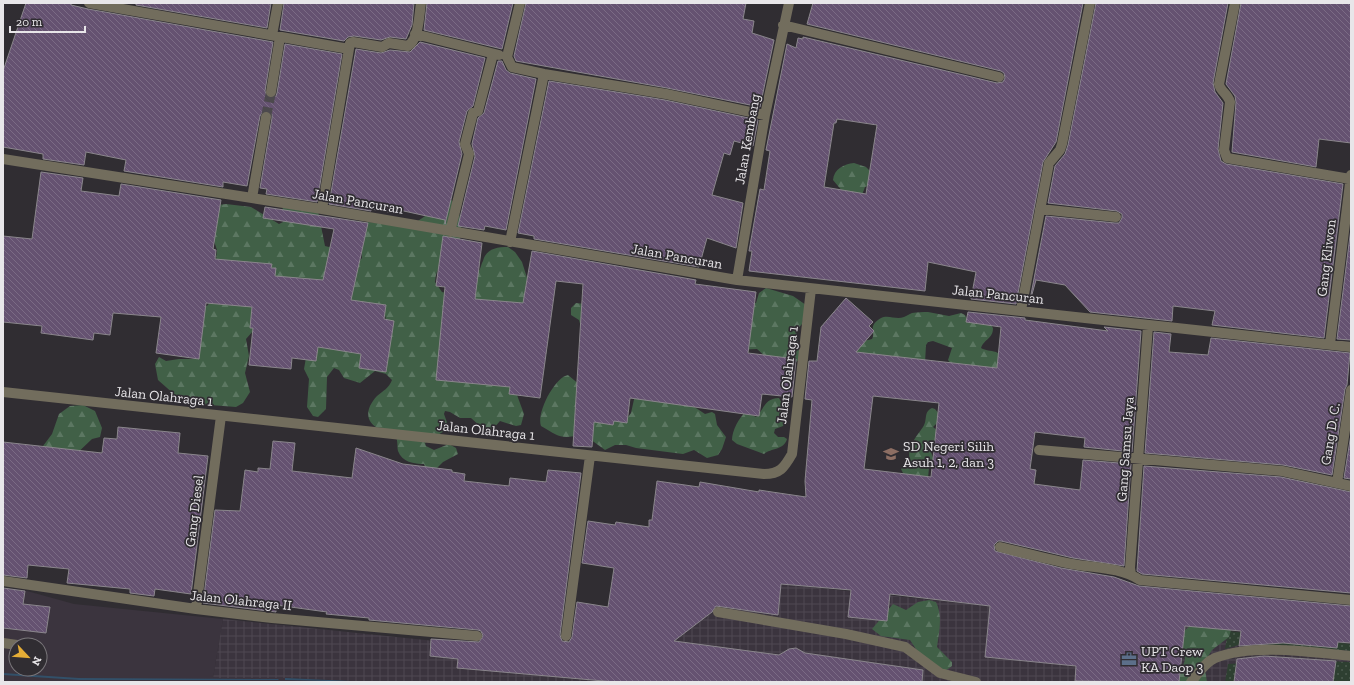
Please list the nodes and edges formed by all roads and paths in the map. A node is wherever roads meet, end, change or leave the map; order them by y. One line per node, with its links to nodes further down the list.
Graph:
1 (89, 3): 10 (street)
2 (278, 3): 10 (street)
3 (421, 3): 9 (street)
4 (520, 3): 13 (street)
5 (789, 3): 8 (street, Jalan Kembang)
6 (1090, 3): 23 (street)
7 (1235, 3): 20 (street)
8 (783, 25): 15 (street); 17 (street, Jalan Kembang)
9 (415, 34): 11 (street); 12 (street)
10 (276, 36): 11 (street); 16 (street)
11 (349, 49): 22 (street)
12 (493, 54): 13 (street); 25 (street)
13 (507, 57): 14 (street)
14 (544, 74): 17 (street); 26 (street)
15 (1000, 77)
16 (271, 92)
17 (765, 115): 27 (street, Jalan Kembang)
18 (266, 117): 21 (street)
19 (3, 159): 21 (street, Jalan Pancuran)
20 (1351, 177): 31 (street, Gang Kliwon)
21 (252, 198): 22 (street, Jalan Pancuran)
22 (322, 209): 25 (street, Jalan Pancuran)
23 (1040, 209): 24 (street); 29 (street)
24 (1116, 218)
25 (450, 232): 26 (street, Jalan Pancuran)
26 (510, 242): 27 (street, Jalan Pancuran)
27 (737, 280): 28 (street, Jalan Pancuran)
28 (810, 289): 29 (street, Jalan Pancuran); 37 (street, Jalan Olahraga 1)
29 (1021, 310): 30 (street, Jalan Pancuran)
30 (1148, 326): 31 (street, Jalan Pancuran); 38 (street, Gang Samsu Jaya)
31 (1330, 344): 32 (street, Jalan Pancuran)
32 (1351, 347)
33 (1351, 390): 39 (street, Gang D. C.)
34 (3, 392): 35 (street, Jalan Olahraga 1)
35 (221, 416): 37 (street, Jalan Olahraga 1); 45 (street, Gang Diesel)
36 (1039, 450): 38 (street)
37 (590, 456): 48 (street)
38 (1138, 458): 39 (street); 42 (street, Gang Samsu Jaya)
39 (1337, 483): 40 (street)
40 (1351, 486)
41 (1000, 547): 42 (street)
42 (1132, 574): 44 (street)
43 (3, 581): 45 (street, Jalan Olahraga II)
44 (1351, 600)
45 (196, 610): 47 (street, Jalan Olahraga II)
46 (718, 612): 50 (street)
47 (477, 636)
48 (566, 636)
49 (1351, 656): 51 (street)
50 (976, 682)
51 (1191, 682)

